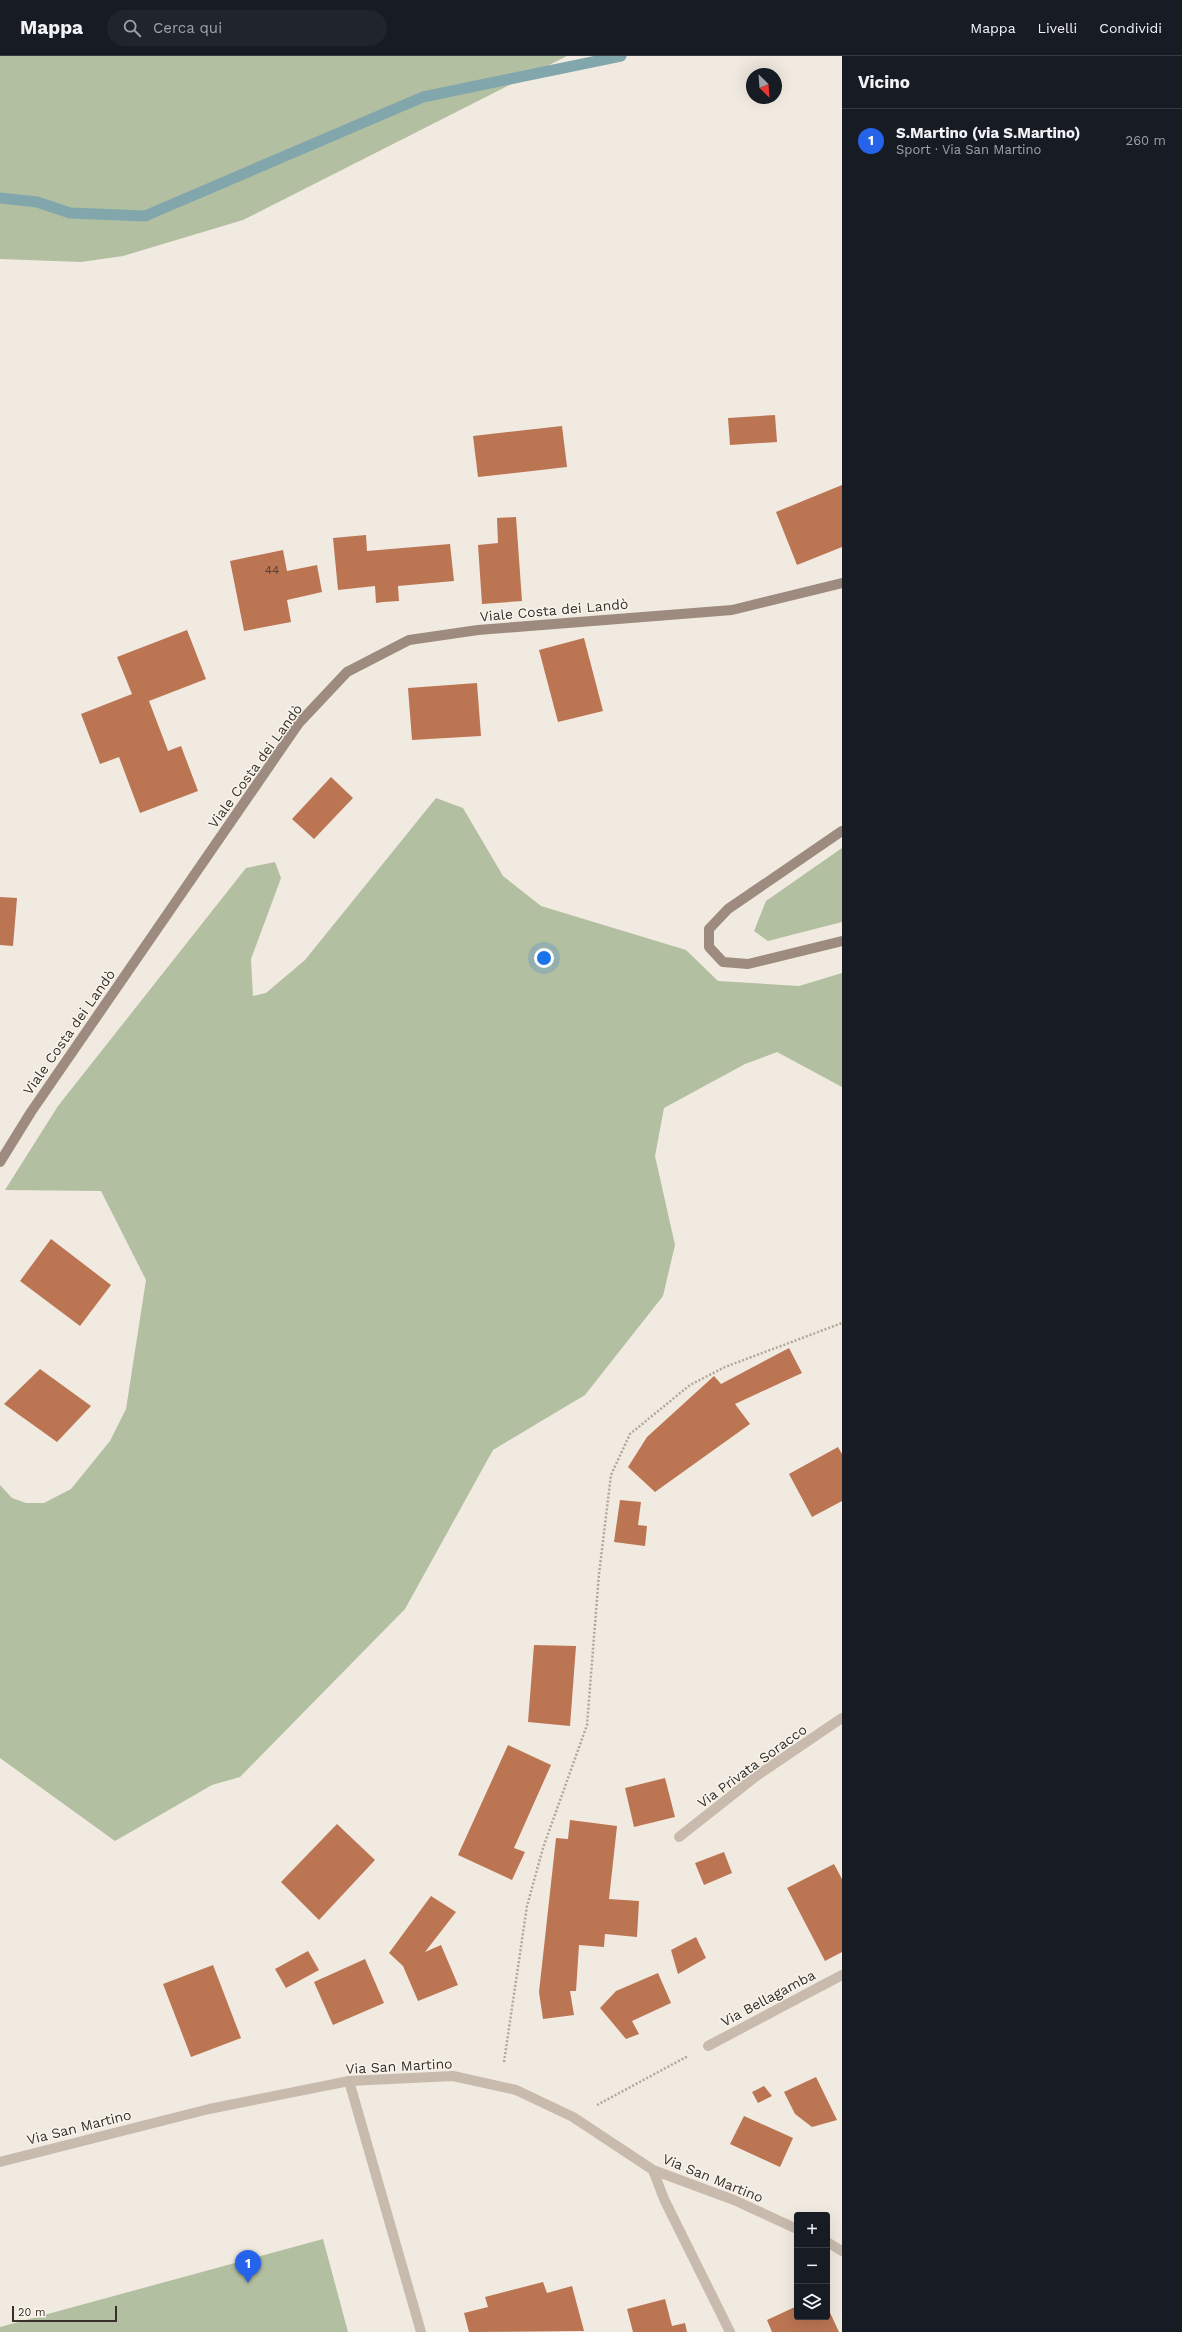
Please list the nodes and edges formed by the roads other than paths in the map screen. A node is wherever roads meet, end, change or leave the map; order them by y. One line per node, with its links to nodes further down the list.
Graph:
1 (842, 583): 4 (street, Viale Costa dei Landò)
2 (842, 831): 3 (street)
3 (842, 941)
4 (0, 1162)
5 (842, 1718): 6 (street, Via Privata Soracco)
6 (679, 1837)
7 (842, 1975): 8 (street, Via Bellagamba)
8 (708, 2046)
9 (349, 2081): 10 (street, Via San Martino); 11 (street, Via San Martino); 15 (street)
10 (0, 2162)
11 (653, 2170): 12 (street, Via San Martino); 16 (street)
12 (794, 2228)
13 (830, 2244): 14 (street)
14 (842, 2251)
15 (421, 2332)
16 (730, 2332)

